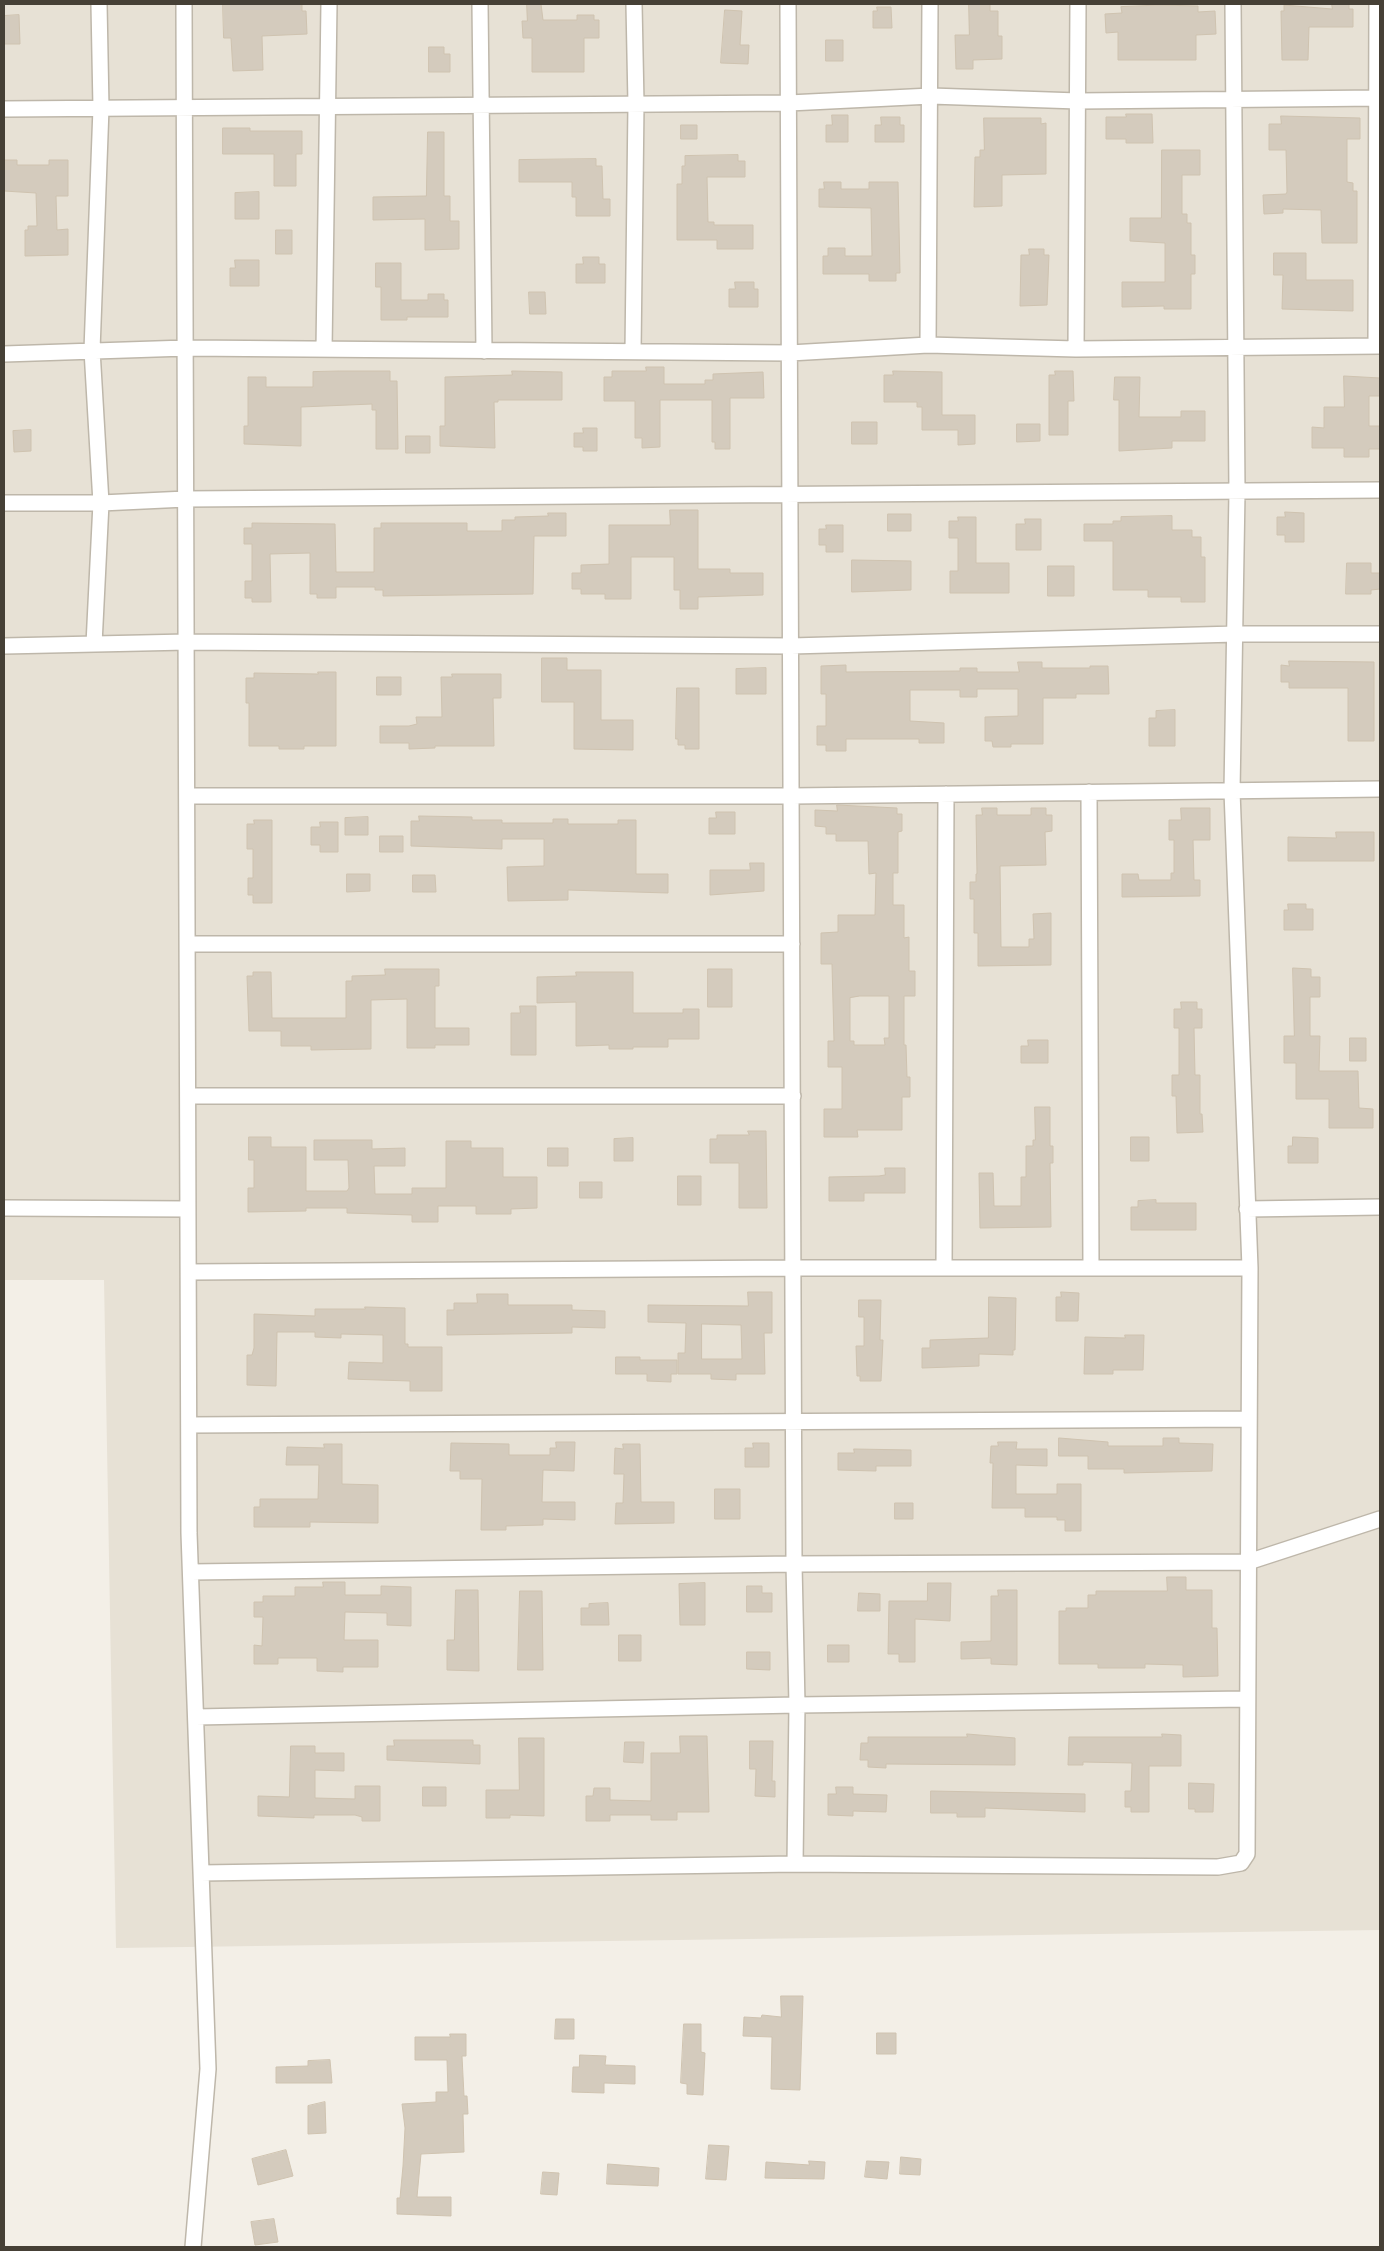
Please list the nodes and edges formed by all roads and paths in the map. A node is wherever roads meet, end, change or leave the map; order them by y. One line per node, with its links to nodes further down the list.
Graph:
1 (99, 4): 19 (street)
2 (184, 4): 20 (street)
3 (329, 4): 18 (street)
4 (480, 4): 17 (street)
5 (634, 4): 16 (street)
6 (788, 4): 15 (street)
7 (930, 4): 11 (street)
8 (1078, 4): 14 (street)
9 (1233, 4): 13 (street)
10 (1378, 4): 12 (street)
11 (931, 96): 14 (street); 15 (street); 22 (street)
12 (1379, 98): 13 (street); 24 (street)
13 (1234, 100): 14 (street); 23 (street)
14 (1078, 101): 26 (street)
15 (790, 103): 16 (street); 31 (street)
16 (636, 104): 17 (street); 30 (street)
17 (480, 105): 18 (street); 29 (street)
18 (328, 106): 20 (street); 27 (street)
19 (101, 108): 20 (street); 21 (street); 28 (street)
20 (185, 108): 25 (street)
21 (4, 109)
22 (928, 345): 26 (street); 31 (street)
23 (1236, 346): 24 (street); 26 (street); 34 (street)
24 (1378, 346)
25 (186, 348): 27 (street); 28 (street); 36 (street)
26 (1076, 348)
27 (324, 349): 29 (street)
28 (92, 350): 32 (street); 38 (street)
29 (484, 351): 30 (street)
30 (632, 352): 31 (street)
31 (790, 353): 35 (street)
32 (4, 354)
33 (1380, 490): 34 (street)
34 (1237, 492): 35 (street); 39 (street)
35 (791, 494): 36 (street); 44 (street)
36 (186, 499): 38 (street); 41 (street)
37 (4, 503): 38 (street)
38 (100, 503): 42 (street)
39 (1236, 634): 40 (street); 44 (street); 46 (street)
40 (1380, 634)
41 (187, 642): 42 (street); 44 (street); 49 (street)
42 (94, 644): 43 (street)
43 (4, 646)
44 (791, 646): 50 (street)
45 (1380, 789): 46 (street)
46 (1232, 791): 47 (street); 58 (street)
47 (1088, 792): 48 (street); 61 (street)
48 (946, 794): 50 (street); 60 (street)
49 (187, 796): 50 (street); 51 (street)
50 (792, 796): 52 (street)
51 (188, 944): 52 (street); 53 (street)
52 (792, 944): 54 (street)
53 (188, 1096): 54 (street); 57 (street)
54 (793, 1096): 59 (street)
55 (1380, 1207): 58 (street)
56 (4, 1208): 57 (street)
57 (188, 1209): 63 (street)
58 (1248, 1209): 62 (street)
59 (794, 1268): 60 (street); 63 (street); 65 (street)
60 (944, 1268): 61 (street)
61 (1091, 1268): 62 (street)
62 (1250, 1268): 64 (street)
63 (189, 1272): 66 (street)
64 (1249, 1419): 65 (street); 68 (street)
65 (794, 1422): 66 (street); 69 (street)
66 (189, 1425): 70 (street)
67 (1380, 1519): 68 (street)
68 (1248, 1562): 69 (street); 71 (street)
69 (794, 1564): 70 (street); 72 (street)
70 (191, 1572): 73 (street)
71 (1247, 1700): 72 (street); 74 (street)
72 (797, 1705): 73 (street); 74 (street)
73 (196, 1716): 75 (street)
74 (795, 1864): 75 (street)
75 (201, 1873): 76 (street)
76 (193, 2247)

